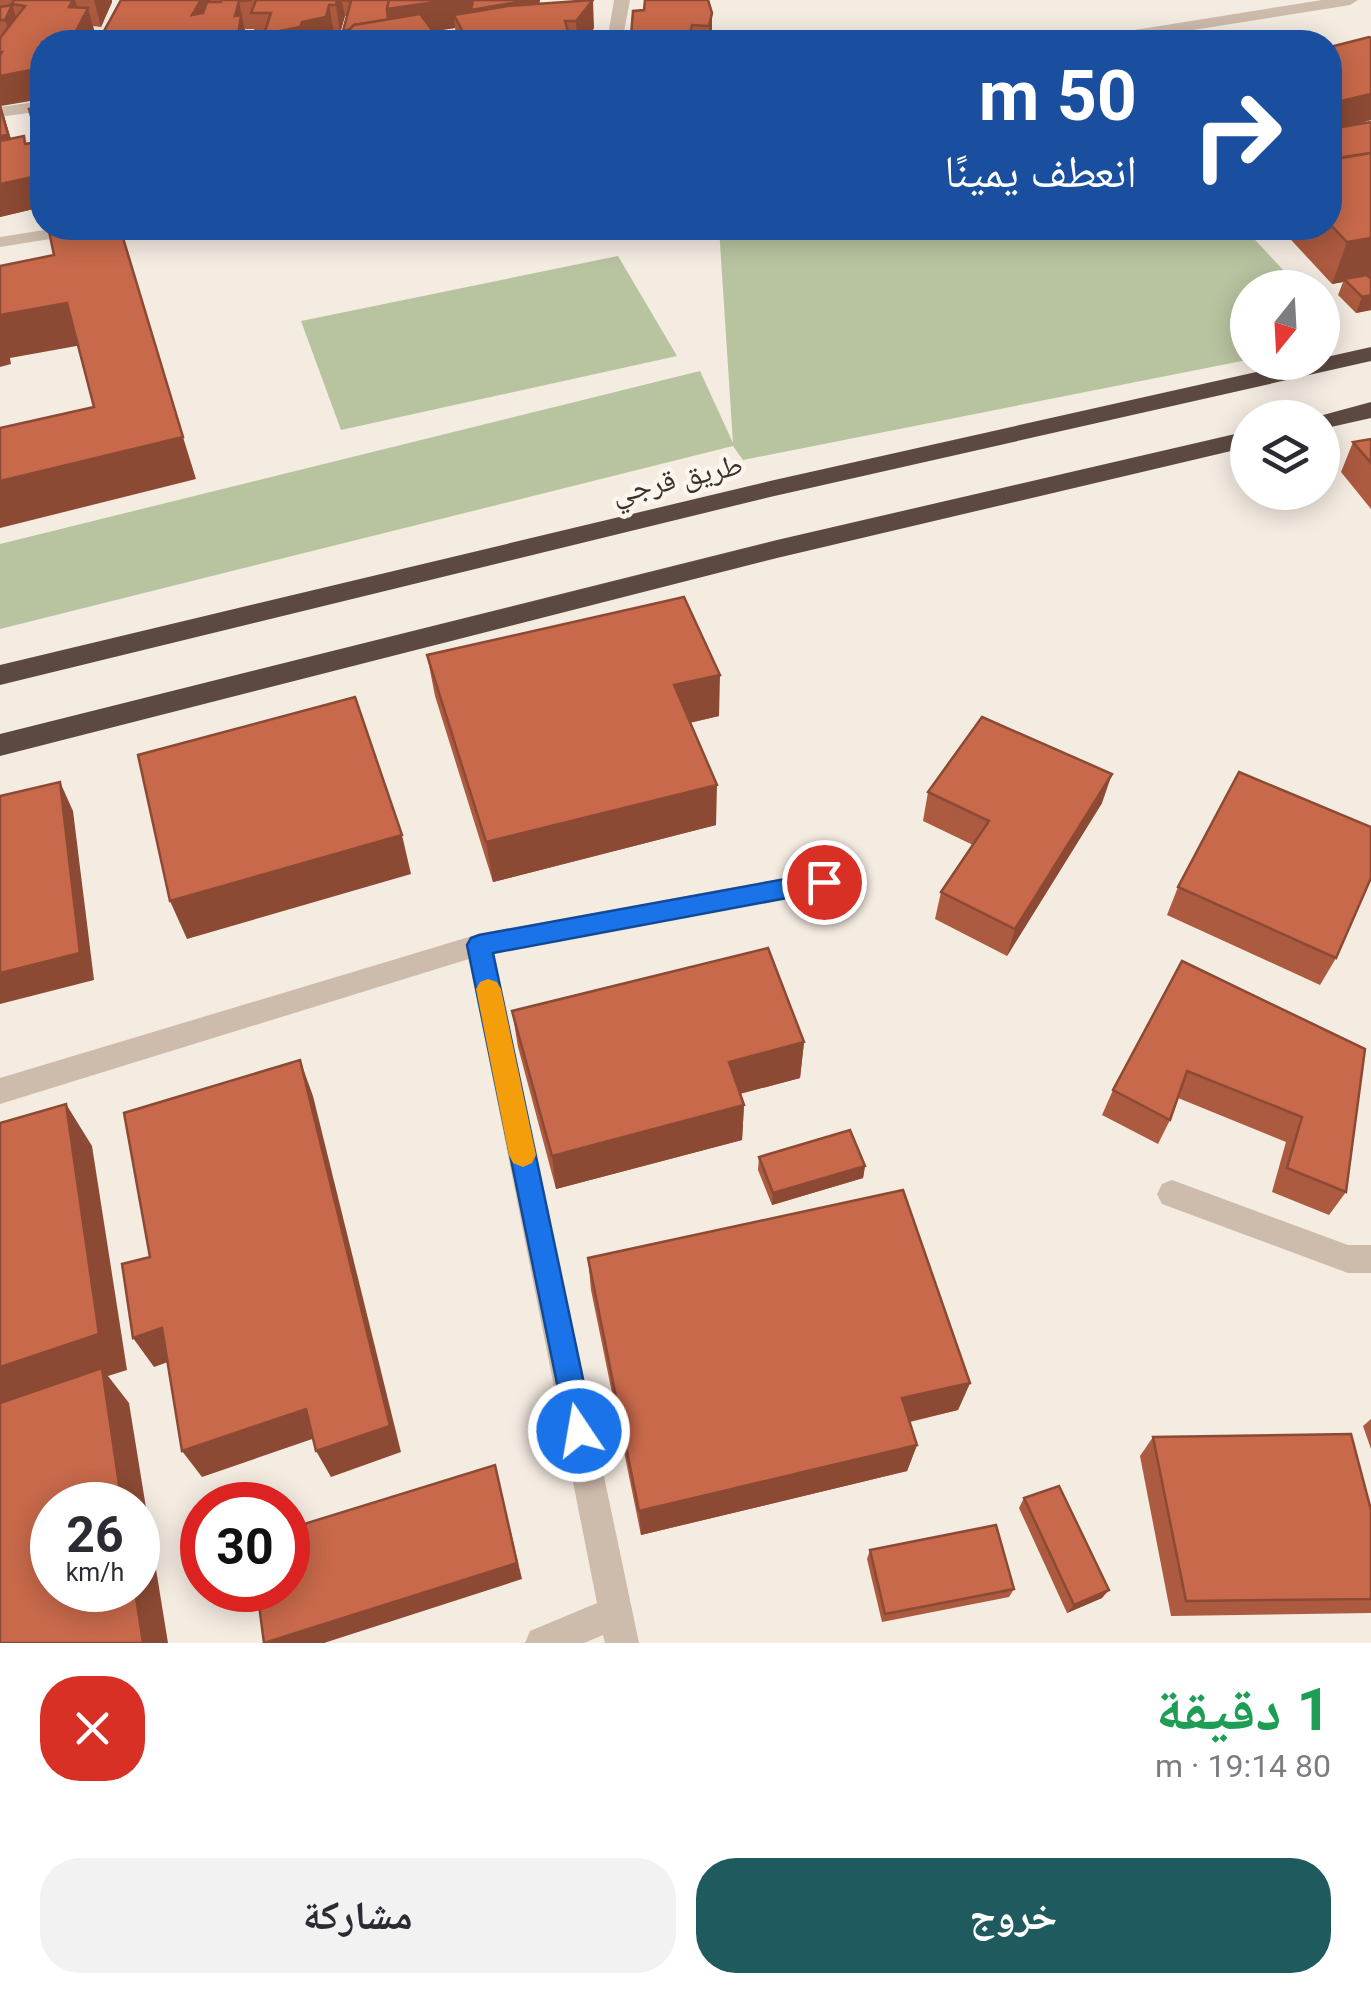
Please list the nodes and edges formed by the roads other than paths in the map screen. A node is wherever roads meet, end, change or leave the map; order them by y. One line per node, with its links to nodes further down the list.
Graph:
1 (622, 0): 5 (street)
2 (1350, 0): 6 (street)
3 (512, 26): 4 (street)
4 (486, 30)
5 (617, 30)
6 (1165, 30)
7 (30, 108): 8 (street)
8 (0, 112)
9 (30, 237): 10 (street)
10 (0, 242)
11 (1371, 354): 15 (highway, طريق قرجي)
12 (1371, 410): 13 (highway)
13 (1340, 417)
14 (1230, 443): 16 (highway)
15 (0, 675)
16 (0, 745)
17 (824, 882): 18 (street)
18 (479, 945): 19 (street); 22 (street)
19 (0, 1091)
20 (1172, 1194): 21 (street)
21 (1371, 1259)
22 (619, 1628): 23 (street)
23 (542, 1643)

